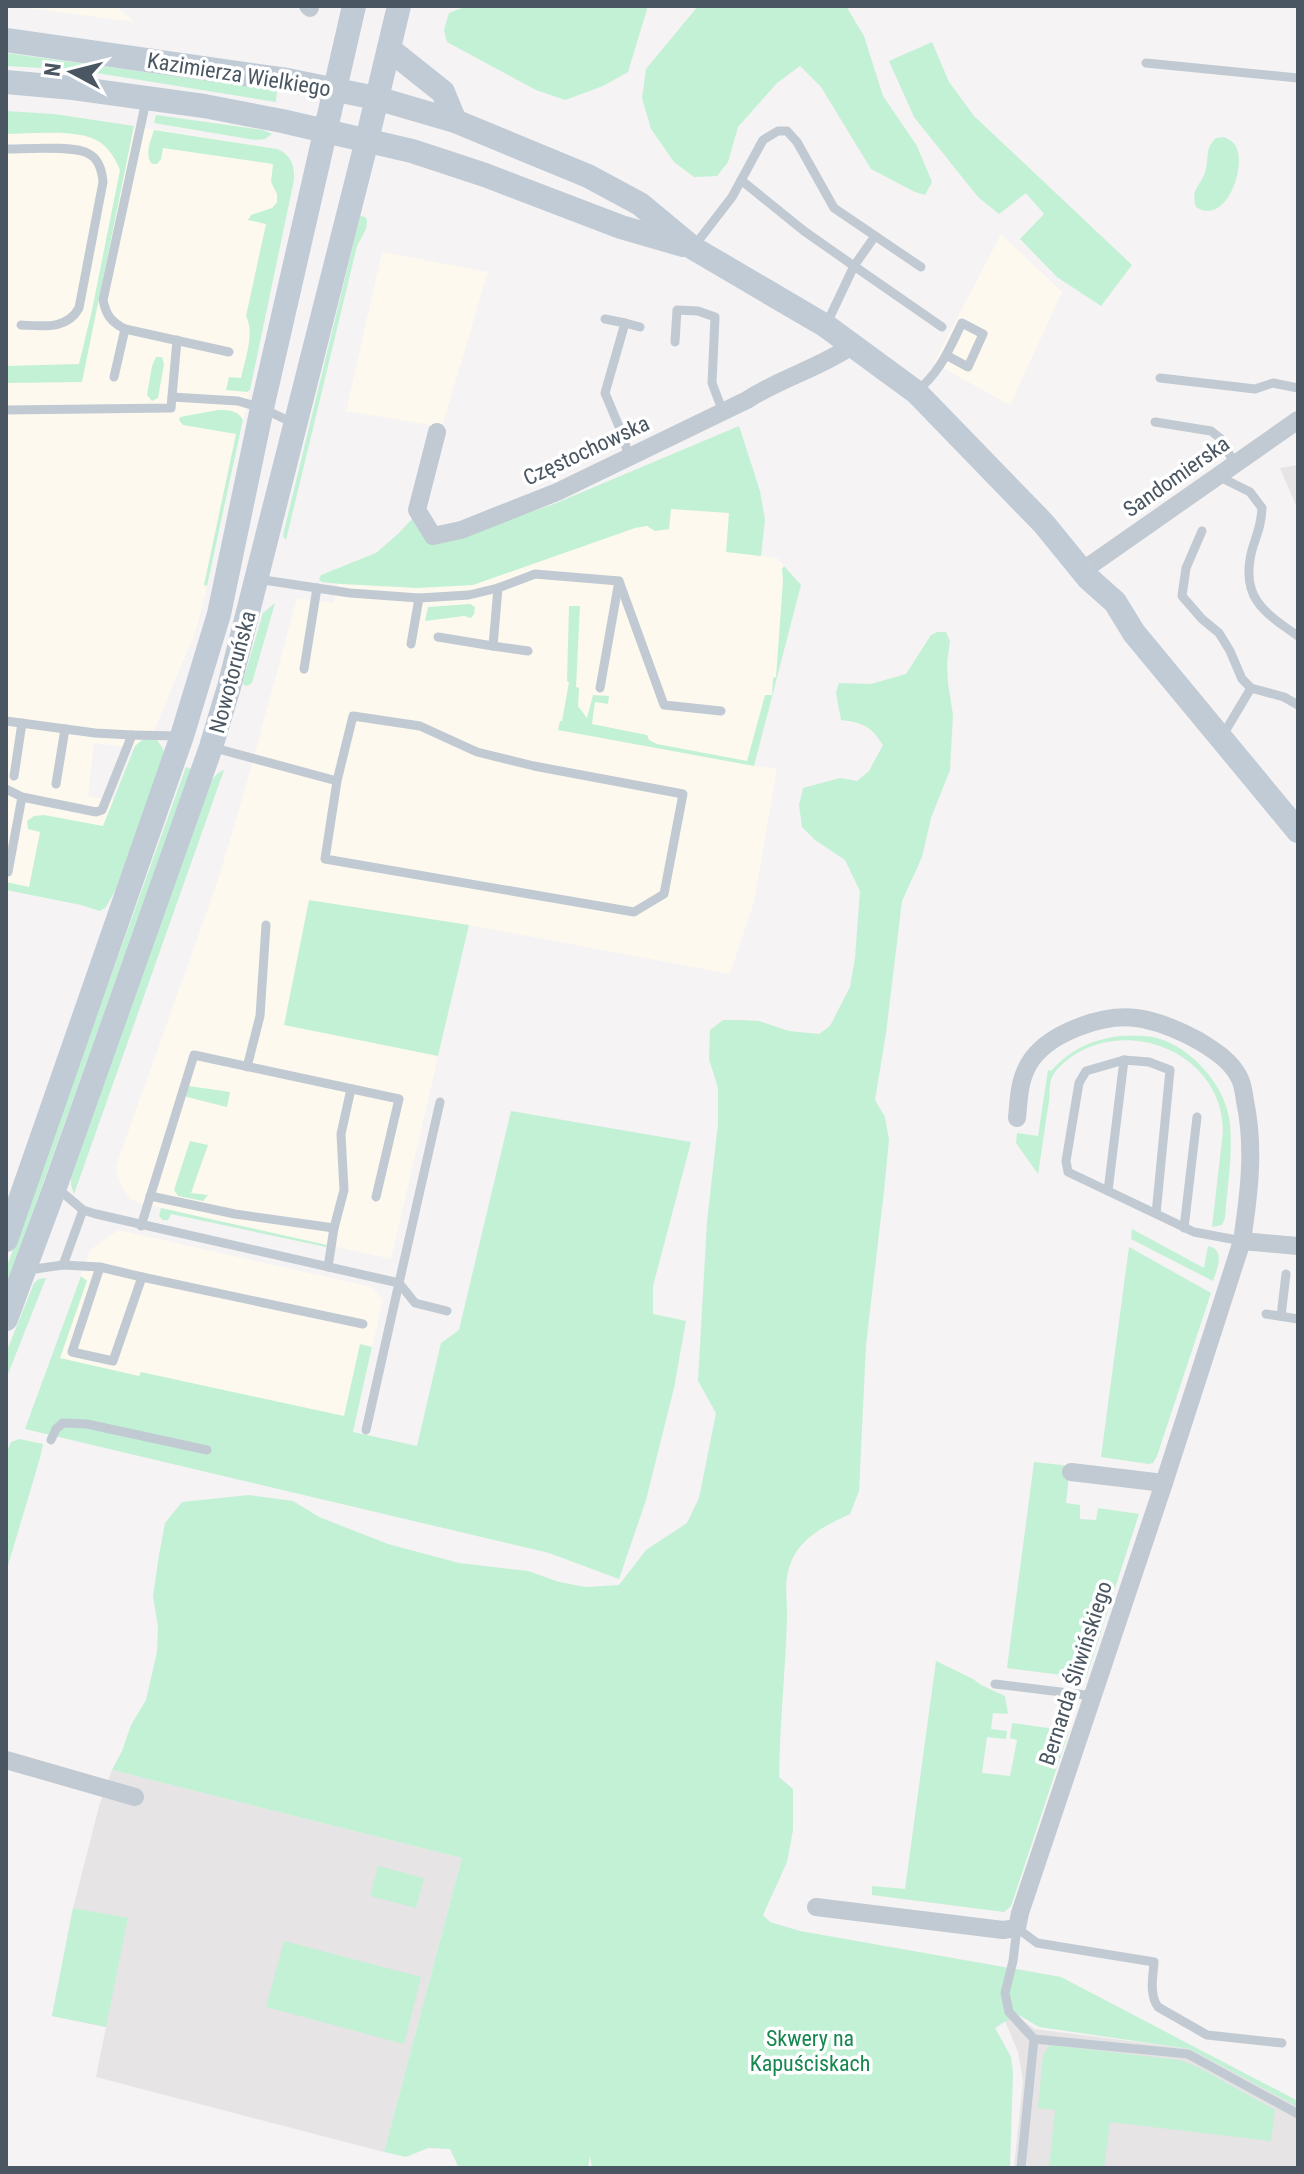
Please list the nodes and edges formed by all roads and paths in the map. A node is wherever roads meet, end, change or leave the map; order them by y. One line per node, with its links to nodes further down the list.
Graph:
1 (354, 6): 8 (main road, Nowotoruńska)
2 (399, 6): 4 (main road, Nowotoruńska)
3 (6, 40): 8 (main road, Kazimierza Wielkiego)
4 (389, 49): 10 (main road, Nowotoruńska); 11 (main road)
5 (1146, 63): 6 (lane)
6 (1298, 78)
7 (6, 82): 9 (main road, Kazimierza Wielkiego)
8 (334, 89): 10 (main road, Kazimierza Wielkiego); 12 (main road, Nowotoruńska)
9 (147, 98): 12 (main road, Kazimierza Wielkiego); 26 (lane)
10 (376, 98): 11 (main road, Kazimierza Wielkiego); 13 (main road, Nowotoruńska)
11 (455, 121): 17 (main road, Kazimierza Wielkiego)
12 (326, 131): 13 (main road, Kazimierza Wielkiego); 37 (main road, Nowotoruńska)
13 (367, 140): 17 (main road, Kazimierza Wielkiego); 42 (main road, Nowotoruńska)
14 (6, 149): 22 (lane)
15 (741, 180): 16 (lane); 17 (lane); 18 (lane)
16 (875, 236): 18 (lane); 19 (lane)
17 (693, 248): 23 (main road)
18 (854, 266): 23 (lane); 25 (lane)
19 (921, 267)
20 (605, 319): 21 (lane)
21 (625, 323): 24 (lane); 44 (lane)
22 (21, 325)
23 (826, 326): 29 (main road)
24 (640, 327)
25 (942, 327)
26 (125, 329): 27 (lane); 32 (lane)
27 (177, 340): 30 (lane); 36 (lane)
28 (675, 342): 39 (lane)
29 (853, 345): 35 (main road); 39 (street, Częstochowska)
30 (229, 352)
31 (946, 355): 31 (lane); 35 (lane)
32 (114, 377)
33 (1160, 378): 34 (lane)
34 (1298, 388)
35 (916, 392): 48 (main road)
36 (172, 397): 37 (lane); 38 (lane)
37 (262, 408): 42 (lane); 68 (main road, Nowotoruńska)
38 (6, 410)
39 (723, 412): 44 (street, Częstochowska)
40 (1298, 420): 45 (street, Sandomierska)
41 (1155, 422): 45 (lane)
42 (295, 424): 49 (main road, Nowotoruńska)
43 (437, 432): 44 (street, Częstochowska)
44 (629, 458)
45 (1235, 464): 46 (street, Sandomierska)
46 (1218, 476): 48 (street, Sandomierska); 54 (lane)
47 (1202, 531): 61 (lane)
48 (1085, 574): 69 (main road)
49 (257, 579): 51 (lane); 70 (main road, Nowotoruńska)
50 (619, 581): 52 (lane); 60 (lane); 63 (lane)
51 (317, 588): 53 (lane); 59 (lane)
52 (498, 588): 53 (lane); 57 (lane)
53 (419, 598): 56 (lane)
54 (1298, 636)
55 (438, 637): 57 (lane)
56 (411, 644)
57 (493, 646): 58 (lane)
58 (528, 651)
59 (304, 669)
60 (600, 688)
61 (1251, 688): 62 (lane); 69 (lane)
62 (1298, 705)
63 (721, 711)
64 (6, 721): 65 (lane)
65 (22, 723): 66 (lane); 71 (lane)
66 (65, 729): 67 (lane); 73 (lane)
67 (132, 735): 68 (lane); 75 (lane)
68 (182, 736): 94 (main road, Nowotoruńska)
69 (1221, 738): 76 (main road)
70 (211, 747): 72 (lane); 85 (main road, Nowotoruńska)
71 (14, 776)
72 (337, 781): 72 (lane)
73 (56, 784)
74 (6, 789): 75 (lane)
75 (22, 797): 77 (lane)
76 (1298, 831)
77 (8, 872)
78 (266, 925): 80 (lane)
79 (1124, 1060): 86 (lane); 86 (lane); 90 (lane)
80 (247, 1067): 81 (lane); 87 (lane)
81 (351, 1089): 88 (lane); 92 (lane)
82 (440, 1102): 103 (lane)
83 (1197, 1117): 93 (lane)
84 (1017, 1118): 95 (street, Bernarda Śliwińskiego)
85 (55, 1187): 89 (lane); 100 (main road, Nowotoruńska)
86 (1108, 1191): 90 (lane)
87 (150, 1196): 91 (lane); 92 (lane)
88 (376, 1197)
89 (83, 1210): 91 (lane); 97 (lane)
90 (1156, 1214): 93 (lane)
91 (141, 1226): 99 (lane)
92 (334, 1228): 99 (lane)
93 (1184, 1228): 95 (lane)
94 (6, 1240)
95 (1242, 1241): 96 (street); 114 (street, Bernarda Śliwińskiego)
96 (1298, 1246)
97 (63, 1265): 98 (lane); 100 (lane)
98 (100, 1267): 102 (lane); 102 (lane)
99 (328, 1267): 103 (lane)
100 (24, 1270): 107 (main road, Nowotoruńska)
101 (1286, 1274): 106 (lane)
102 (142, 1277): 109 (lane)
103 (399, 1283): 104 (lane); 110 (lane)
104 (447, 1311)
105 (1266, 1314): 106 (lane)
106 (1281, 1316): 108 (lane)
107 (6, 1319)
108 (1298, 1319)
109 (363, 1324)
110 (366, 1430)
111 (51, 1440): 112 (lane)
112 (207, 1450)
113 (1071, 1472): 114 (street)
114 (1164, 1483): 116 (street, Bernarda Śliwińskiego)
115 (995, 1684): 116 (lane)
116 (1093, 1696): 120 (street, Bernarda Śliwińskiego)
117 (6, 1760): 118 (street)
118 (135, 1797)
119 (816, 1907): 120 (street)
120 (1017, 1928): 121 (lane); 122 (lane)
121 (1034, 2039): 123 (lane); 124 (lane)
122 (1282, 2043)
123 (1298, 2114)
124 (1021, 2168)

